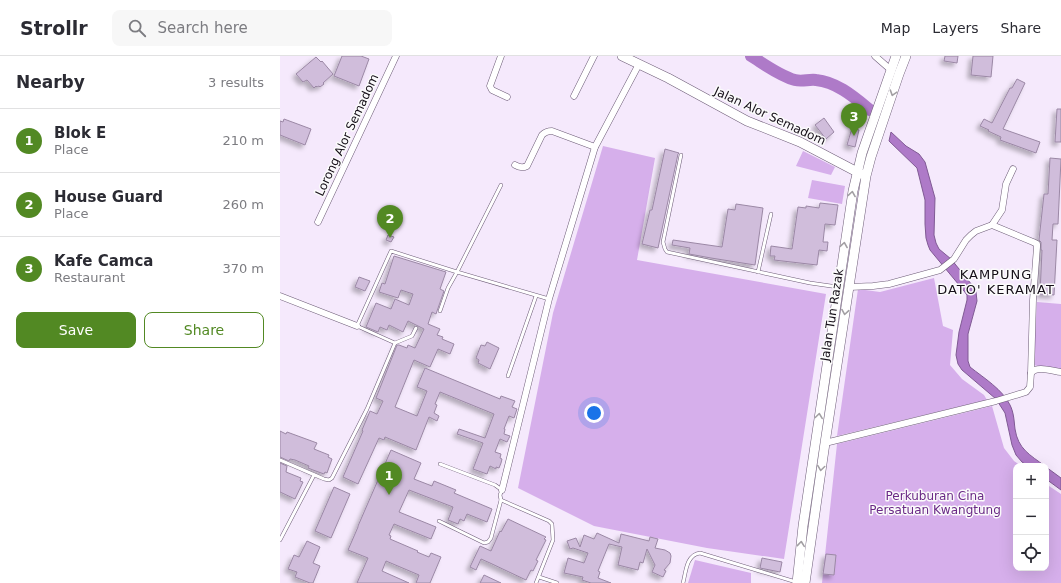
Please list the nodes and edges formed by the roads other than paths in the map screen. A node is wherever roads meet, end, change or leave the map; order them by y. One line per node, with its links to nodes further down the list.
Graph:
1 (396, 56): 20 (street, Lorong Alor Semadom)
2 (501, 56): 11 (street)
3 (594, 56): 10 (street)
4 (622, 56): 8 (main road, Jalan Alor Semadom)
5 (875, 56): 9 (street)
6 (896, 56): 9 (main road, Jalan Tun Razak)
7 (906, 56): 17 (main road, Jalan Tun Razak, one-way to 17)
8 (639, 64): 12 (street); 16 (main road, Jalan Alor Semadom)
9 (891, 70): 16 (main road, Jalan Tun Razak)
10 (574, 96)
11 (507, 97)
12 (595, 147): 14 (street); 28 (street)
13 (681, 155): 23 (lane)
14 (515, 165)
15 (1014, 169): 21 (street)
16 (857, 172): 17 (main road, Jalan Alor Semadom); 24 (main road, Jalan Tun Razak, one-way to 16)
17 (866, 176): 25 (main road, Jalan Tun Razak)
18 (501, 185): 22 (lane)
19 (770, 214): 23 (lane)
20 (318, 222)
21 (992, 225): 25 (street); 34 (street)
22 (457, 272): 27 (lane); 29 (lane); 30 (lane)
23 (758, 272): 24 (lane)
24 (838, 287): 48 (main road, Jalan Tun Razak, one-way to 24)
25 (848, 288): 36 (main road, Jalan Tun Razak, one-way to 36)
26 (280, 296): 30 (street)
27 (536, 296): 28 (lane); 35 (lane)
28 (549, 299): 40 (street)
29 (440, 311)
30 (357, 326): 32 (lane)
31 (416, 328): 32 (lane)
32 (395, 343): 39 (lane)
33 (1061, 372): 34 (street)
34 (1031, 373): 36 (street)
35 (508, 376)
36 (825, 443): 48 (main road, Jalan Tun Razak, one-way to 48)
37 (280, 460): 39 (lane)
38 (440, 464): 40 (lane)
39 (314, 475): 43 (lane)
40 (502, 490): 41 (lane)
41 (501, 500): 42 (lane); 44 (lane)
42 (439, 521)
43 (280, 540)
44 (539, 577): 45 (lane); 46 (lane)
45 (536, 583)
46 (557, 583)
47 (683, 583): 48 (lane)
48 (800, 583)

